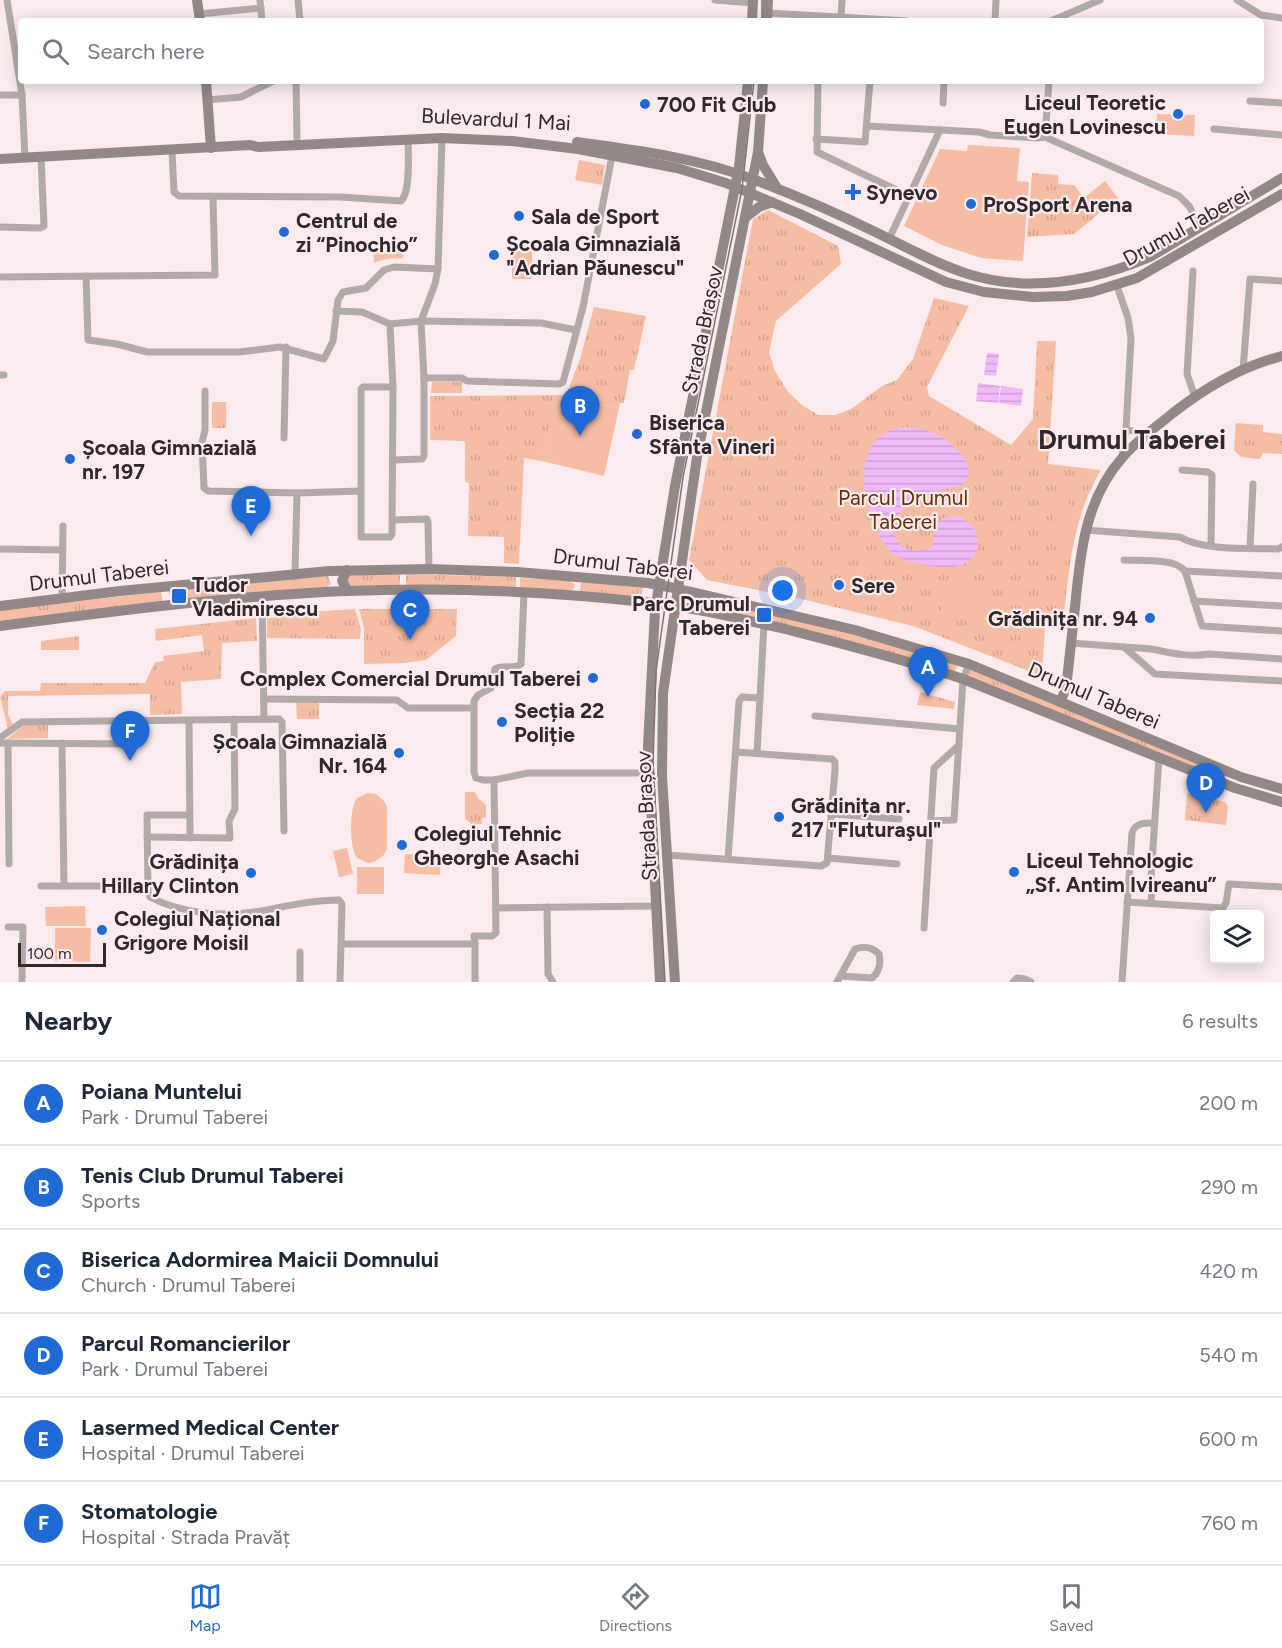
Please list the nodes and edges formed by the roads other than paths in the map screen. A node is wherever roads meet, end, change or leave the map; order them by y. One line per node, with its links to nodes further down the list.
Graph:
1 (7, 0): 22 (street)
2 (197, 0): 14 (main road)
3 (232, 0): 13 (street)
4 (298, 0): 16 (street)
5 (715, 0): 11 (street)
6 (768, 0): 15 (main road)
7 (842, 0): 18 (street)
8 (996, 0): 19 (street)
9 (1100, 0): 20 (street)
10 (1237, 0): 21 (street)
11 (753, 2): 17 (main road)
12 (261, 4): 13 (street)
13 (234, 11): 14 (street)
14 (200, 17)
15 (768, 17): 18 (street)
16 (300, 18)
17 (752, 18)
18 (845, 18)
19 (995, 18)
20 (1060, 18)
21 (1282, 18)
22 (18, 70)
23 (20, 84): 34 (street)
24 (206, 84): 35 (main road)
25 (266, 84): 35 (street)
26 (296, 84): 44 (street)
27 (748, 84): 50 (main road, Strada Brașov)
28 (763, 84): 52 (main road, Strada Brașov)
29 (818, 84): 47 (street)
30 (870, 84): 39 (street)
31 (944, 84): 37 (street)
32 (1049, 84): 43 (street)
33 (0, 95): 34 (street)
34 (22, 95): 55 (street)
35 (207, 100): 49 (main road)
36 (1250, 101): 38 (street)
37 (943, 103)
38 (1282, 103)
39 (867, 126): 41 (street); 47 (street)
40 (1214, 129): 42 (street)
41 (940, 130): 43 (street); 66 (street)
42 (1282, 135)
43 (1045, 137): 71 (street)
44 (297, 138): 48 (main road, Bulevardul 1 Mai); 57 (main road, Bulevardul 1 Mai)
45 (442, 138): 46 (main road, Bulevardul 1 Mai); 53 (main road, Bulevardul 1 Mai); 77 (street)
46 (408, 139): 48 (main road, Bulevardul 1 Mai); 67 (street)
47 (816, 139): 66 (street)
48 (250, 145): 49 (main road, Bulevardul 1 Mai)
49 (211, 148): 51 (main road, Bulevardul 1 Mai)
50 (742, 149): 57 (main road); 58 (main road, Strada Brașov)
51 (172, 151): 54 (main road, Bulevardul 1 Mai); 67 (street)
52 (758, 152): 60 (main road, Strada Brașov); 63 (main road)
53 (612, 156): 61 (main road, Bulevardul 1 Mai); 91 (street)
54 (41, 157): 55 (main road, Bulevardul 1 Mai); 72 (street)
55 (25, 158): 56 (main road, Bulevardul 1 Mai)
56 (0, 159)
57 (716, 168): 58 (main road, Bulevardul 1 Mai)
58 (738, 174): 60 (main road, Drumul Taberei); 62 (main road, Strada Brașov)
59 (1282, 178): 71 (main road, Drumul Taberei)
60 (753, 179): 63 (main road, Drumul Taberei); 64 (main road, Strada Brașov)
61 (718, 181): 62 (main road, Bulevardul 1 Mai); 69 (main road)
62 (735, 187): 64 (main road, Drumul Taberei); 69 (main road, Strada Brașov)
63 (777, 189): 73 (main road, Drumul Taberei)
64 (751, 193): 68 (main road, Drumul Taberei); 70 (main road, Strada Brașov)
65 (1282, 194): 76 (main road, Drumul Taberei)
66 (909, 196): 73 (street)
67 (213, 197): 81 (street)
68 (772, 202): 70 (main road); 86 (main road, Drumul Taberei)
69 (731, 206): 125 (main road, Strada Brașov)
70 (746, 216): 126 (main road, Strada Brașov)
71 (1200, 226): 74 (main road, Drumul Taberei)
72 (0, 227)
73 (889, 238): 80 (main road, Drumul Taberei)
74 (1166, 247): 75 (main road, Drumul Taberei); 76 (main road)
75 (1150, 256): 78 (main road); 83 (main road, Drumul Taberei)
76 (1172, 260): 78 (main road, Drumul Taberei)
77 (438, 269): 88 (street); 89 (street)
78 (1156, 269): 85 (main road, Drumul Taberei)
79 (1193, 271): 98 (street, Drumul Taberei)
80 (969, 274): 83 (main road, Drumul Taberei); 86 (main road)
81 (86, 276): 82 (street); 92 (street)
82 (0, 277)
83 (988, 279): 87 (main road)
84 (1282, 281): 94 (street)
85 (1116, 286): 87 (main road, Drumul Taberei); 99 (street)
86 (965, 288): 87 (main road, Drumul Taberei)
87 (984, 292)
88 (336, 311): 90 (street); 92 (street)
89 (421, 321): 90 (street); 91 (street); 95 (street)
90 (390, 324): 96 (street)
91 (576, 330): 95 (street)
92 (286, 347): 101 (street)
93 (1282, 356): 94 (main road)
94 (1243, 370): 98 (main road)
95 (424, 378): 103 (street)
96 (393, 387): 103 (street); 106 (street)
97 (205, 391): 107 (street)
98 (1195, 397): 100 (main road)
99 (1126, 429): 100 (street); 102 (street)
100 (1146, 435): 102 (main road)
101 (284, 438)
102 (1122, 457): 110 (main road)
103 (393, 460): 108 (street)
104 (1182, 470): 111 (street)
105 (1253, 484): 112 (street)
106 (360, 491): 107 (street); 108 (street)
107 (297, 493): 121 (street)
108 (393, 520): 118 (street)
109 (63, 526): 115 (street)
110 (1084, 530): 111 (street); 142 (main road)
111 (1211, 545): 112 (street)
112 (1250, 548): 114 (street)
113 (0, 549): 115 (street)
114 (1281, 549)
115 (63, 550): 132 (street)
116 (1124, 560): 120 (street)
117 (347, 570): 118 (main road, Drumul Taberei); 119 (main road, Drumul Taberei); 127 (main road)
118 (429, 570): 122 (main road, Drumul Taberei)
119 (329, 571): 121 (main road, Drumul Taberei); 128 (main road)
120 (1185, 571): 123 (street); 134 (street)
121 (295, 573): 124 (main road, Drumul Taberei)
122 (572, 576): 125 (main road, Drumul Taberei); 130 (main road)
123 (1282, 576)
124 (227, 580): 132 (main road, Drumul Taberei); 133 (main road)
125 (659, 585): 126 (main road, Drumul Taberei); 135 (main road, Strada Brașov)
126 (679, 589): 137 (main road, Strada Brașov); 145 (main road, Drumul Taberei)
127 (348, 591): 128 (main road, Drumul Taberei); 129 (main road, Drumul Taberei)
128 (331, 592): 131 (main road, Drumul Taberei)
129 (524, 592): 130 (main road, Drumul Taberei); 151 (street)
130 (571, 596): 135 (main road, Drumul Taberei)
131 (262, 597): 133 (main road, Drumul Taberei); 149 (street)
132 (62, 598): 136 (main road, Drumul Taberei)
133 (229, 600): 140 (main road, Drumul Taberei)
134 (1194, 601): 138 (street); 141 (street)
135 (656, 603): 137 (main road, Drumul Taberei); 168 (main road, Strada Brașov)
136 (0, 606)
137 (676, 606): 139 (main road, Drumul Taberei); 181 (main road, Strada Brașov)
138 (1282, 606)
139 (764, 624): 146 (main road, Drumul Taberei); 148 (street)
140 (0, 626)
141 (1282, 631)
142 (1071, 644): 143 (street); 150 (main road)
143 (1124, 647): 144 (street); 147 (street)
144 (1282, 659)
145 (969, 664): 146 (street); 150 (main road, Drumul Taberei)
146 (963, 679): 158 (street); 166 (main road, Drumul Taberei)
147 (1282, 681)
148 (760, 698): 164 (street); 165 (street)
149 (264, 699): 151 (street); 154 (street)
150 (1060, 702): 167 (main road, Drumul Taberei)
151 (474, 708): 169 (street)
152 (815, 716): 158 (street)
153 (234, 719): 154 (street); 156 (street); 180 (street)
154 (264, 719): 178 (street)
155 (140, 720): 156 (street); 157 (street); 162 (street)
156 (189, 720): 174 (street)
157 (120, 721): 159 (street); 162 (street)
158 (960, 729): 163 (street)
159 (0, 738)
160 (4, 743): 161 (street); 184 (street)
161 (62, 743): 162 (street); 187 (street)
162 (120, 743)
163 (959, 745): 176 (street); 176 (street)
164 (736, 752): 165 (street); 183 (street)
165 (757, 753): 173 (street)
166 (1159, 758): 170 (main road, Drumul Taberei); 177 (street)
167 (1227, 771): 170 (main road); 171 (main road, Drumul Taberei)
168 (648, 773): 169 (street); 192 (main road, Strada Brașov)
169 (494, 780): 193 (street)
170 (1223, 784): 172 (main road, Drumul Taberei)
171 (1282, 789)
172 (1282, 802)
173 (832, 814): 175 (street); 182 (street)
174 (189, 815): 179 (street); 180 (street)
175 (899, 819)
176 (932, 821): 196 (street)
177 (1154, 823): 190 (street); 191 (street)
178 (284, 831)
179 (147, 837): 180 (street); 188 (street)
180 (190, 838)
181 (668, 855): 183 (street); 207 (main road, Strada Brașov)
182 (828, 858): 183 (street); 185 (street)
183 (728, 860)
184 (9, 864)
185 (897, 864)
186 (41, 886): 187 (street)
187 (64, 886): 188 (street)
188 (148, 886): 197 (street)
189 (1282, 887): 191 (street)
190 (1127, 902): 191 (street); 210 (street)
191 (1151, 903)
192 (656, 906): 194 (street); 206 (main road, Strada Brașov)
193 (497, 908): 194 (street); 198 (street)
194 (547, 908): 205 (street)
195 (8, 927): 201 (street)
196 (924, 928)
197 (342, 944): 198 (street); 203 (street)
198 (475, 944): 204 (street)
199 (300, 952): 202 (street)
200 (839, 979): 200 (street)
201 (22, 982)
202 (300, 982)
203 (340, 982)
204 (475, 982)
205 (553, 982)
206 (660, 982)
207 (675, 982)
208 (1013, 982): 209 (street)
209 (1031, 982)
210 (1122, 982)

